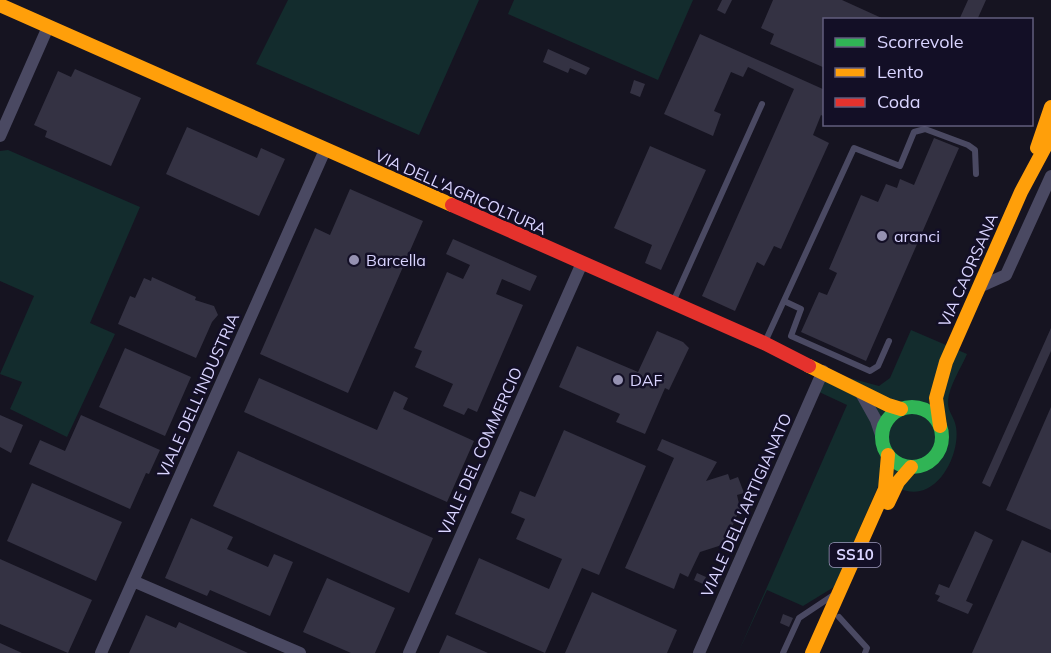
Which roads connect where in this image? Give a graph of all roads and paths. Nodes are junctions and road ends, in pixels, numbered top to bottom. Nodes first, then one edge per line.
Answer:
1 (0, 5) edge
2 (48, 27) junction
3 (762, 104) dead end
4 (1051, 107) edge
5 (0, 136) edge
6 (1051, 136) edge
7 (325, 150) junction
8 (976, 174) dead end
9 (1051, 176) edge
10 (1021, 192) junction
11 (582, 263) junction
12 (979, 287) junction
13 (784, 301) junction
14 (673, 303) junction
15 (889, 341) dead end
16 (764, 343) junction
17 (946, 362) junction
18 (823, 371) junction
19 (859, 389) junction
20 (904, 409) junction
21 (940, 426) junction
22 (882, 438) junction
23 (888, 455) junction
24 (911, 468) junction
25 (133, 581) junction
26 (840, 591) junction
27 (839, 616) junction
28 (101, 653) edge
29 (300, 653) edge
30 (409, 653) edge
31 (699, 653) edge
32 (783, 653) edge
33 (812, 653) edge
34 (823, 653) edge
35 (865, 653) edge

1 - 2 main road, VIA DELL'AGRICOLTURA
2 - 5 street
2 - 7 main road, VIA DELL'AGRICOLTURA
3 - 14 lane
4 - 10 main road, VIA CAORSANA
6 - 10 main road, VIA CAORSANA
7 - 11 main road, VIA DELL'AGRICOLTURA
7 - 25 street, VIALE DELL'INDUSTRIA
8 - 13 lane
9 - 12 street
10 - 12 main road, VIA CAORSANA
11 - 14 main road, VIA DELL'AGRICOLTURA
11 - 30 street, VIALE DEL COMMERCIO
12 - 17 main road, VIA CAORSANA
13 - 15 lane
13 - 16 lane
14 - 16 main road, VIA DELL'AGRICOLTURA
16 - 18 main road, VIA DELL'AGRICOLTURA
17 - 20 main road
17 - 21 main road
18 - 19 main road, VIA DELL'AGRICOLTURA
18 - 31 street, VIALE DELL'ARTIGIANATO
19 - 20 main road, VIA DELL'AGRICOLTURA
19 - 22 street
20 - 21 main road
20 - 22 main road
21 - 24 main road
22 - 23 main road
23 - 24 main road
23 - 26 main road, SS10
24 - 27 main road, SS10
25 - 28 street, VIALE DELL'INDUSTRIA
25 - 29 street
26 - 32 lane
26 - 33 main road, SS10
27 - 34 main road, SS10
27 - 35 lane

